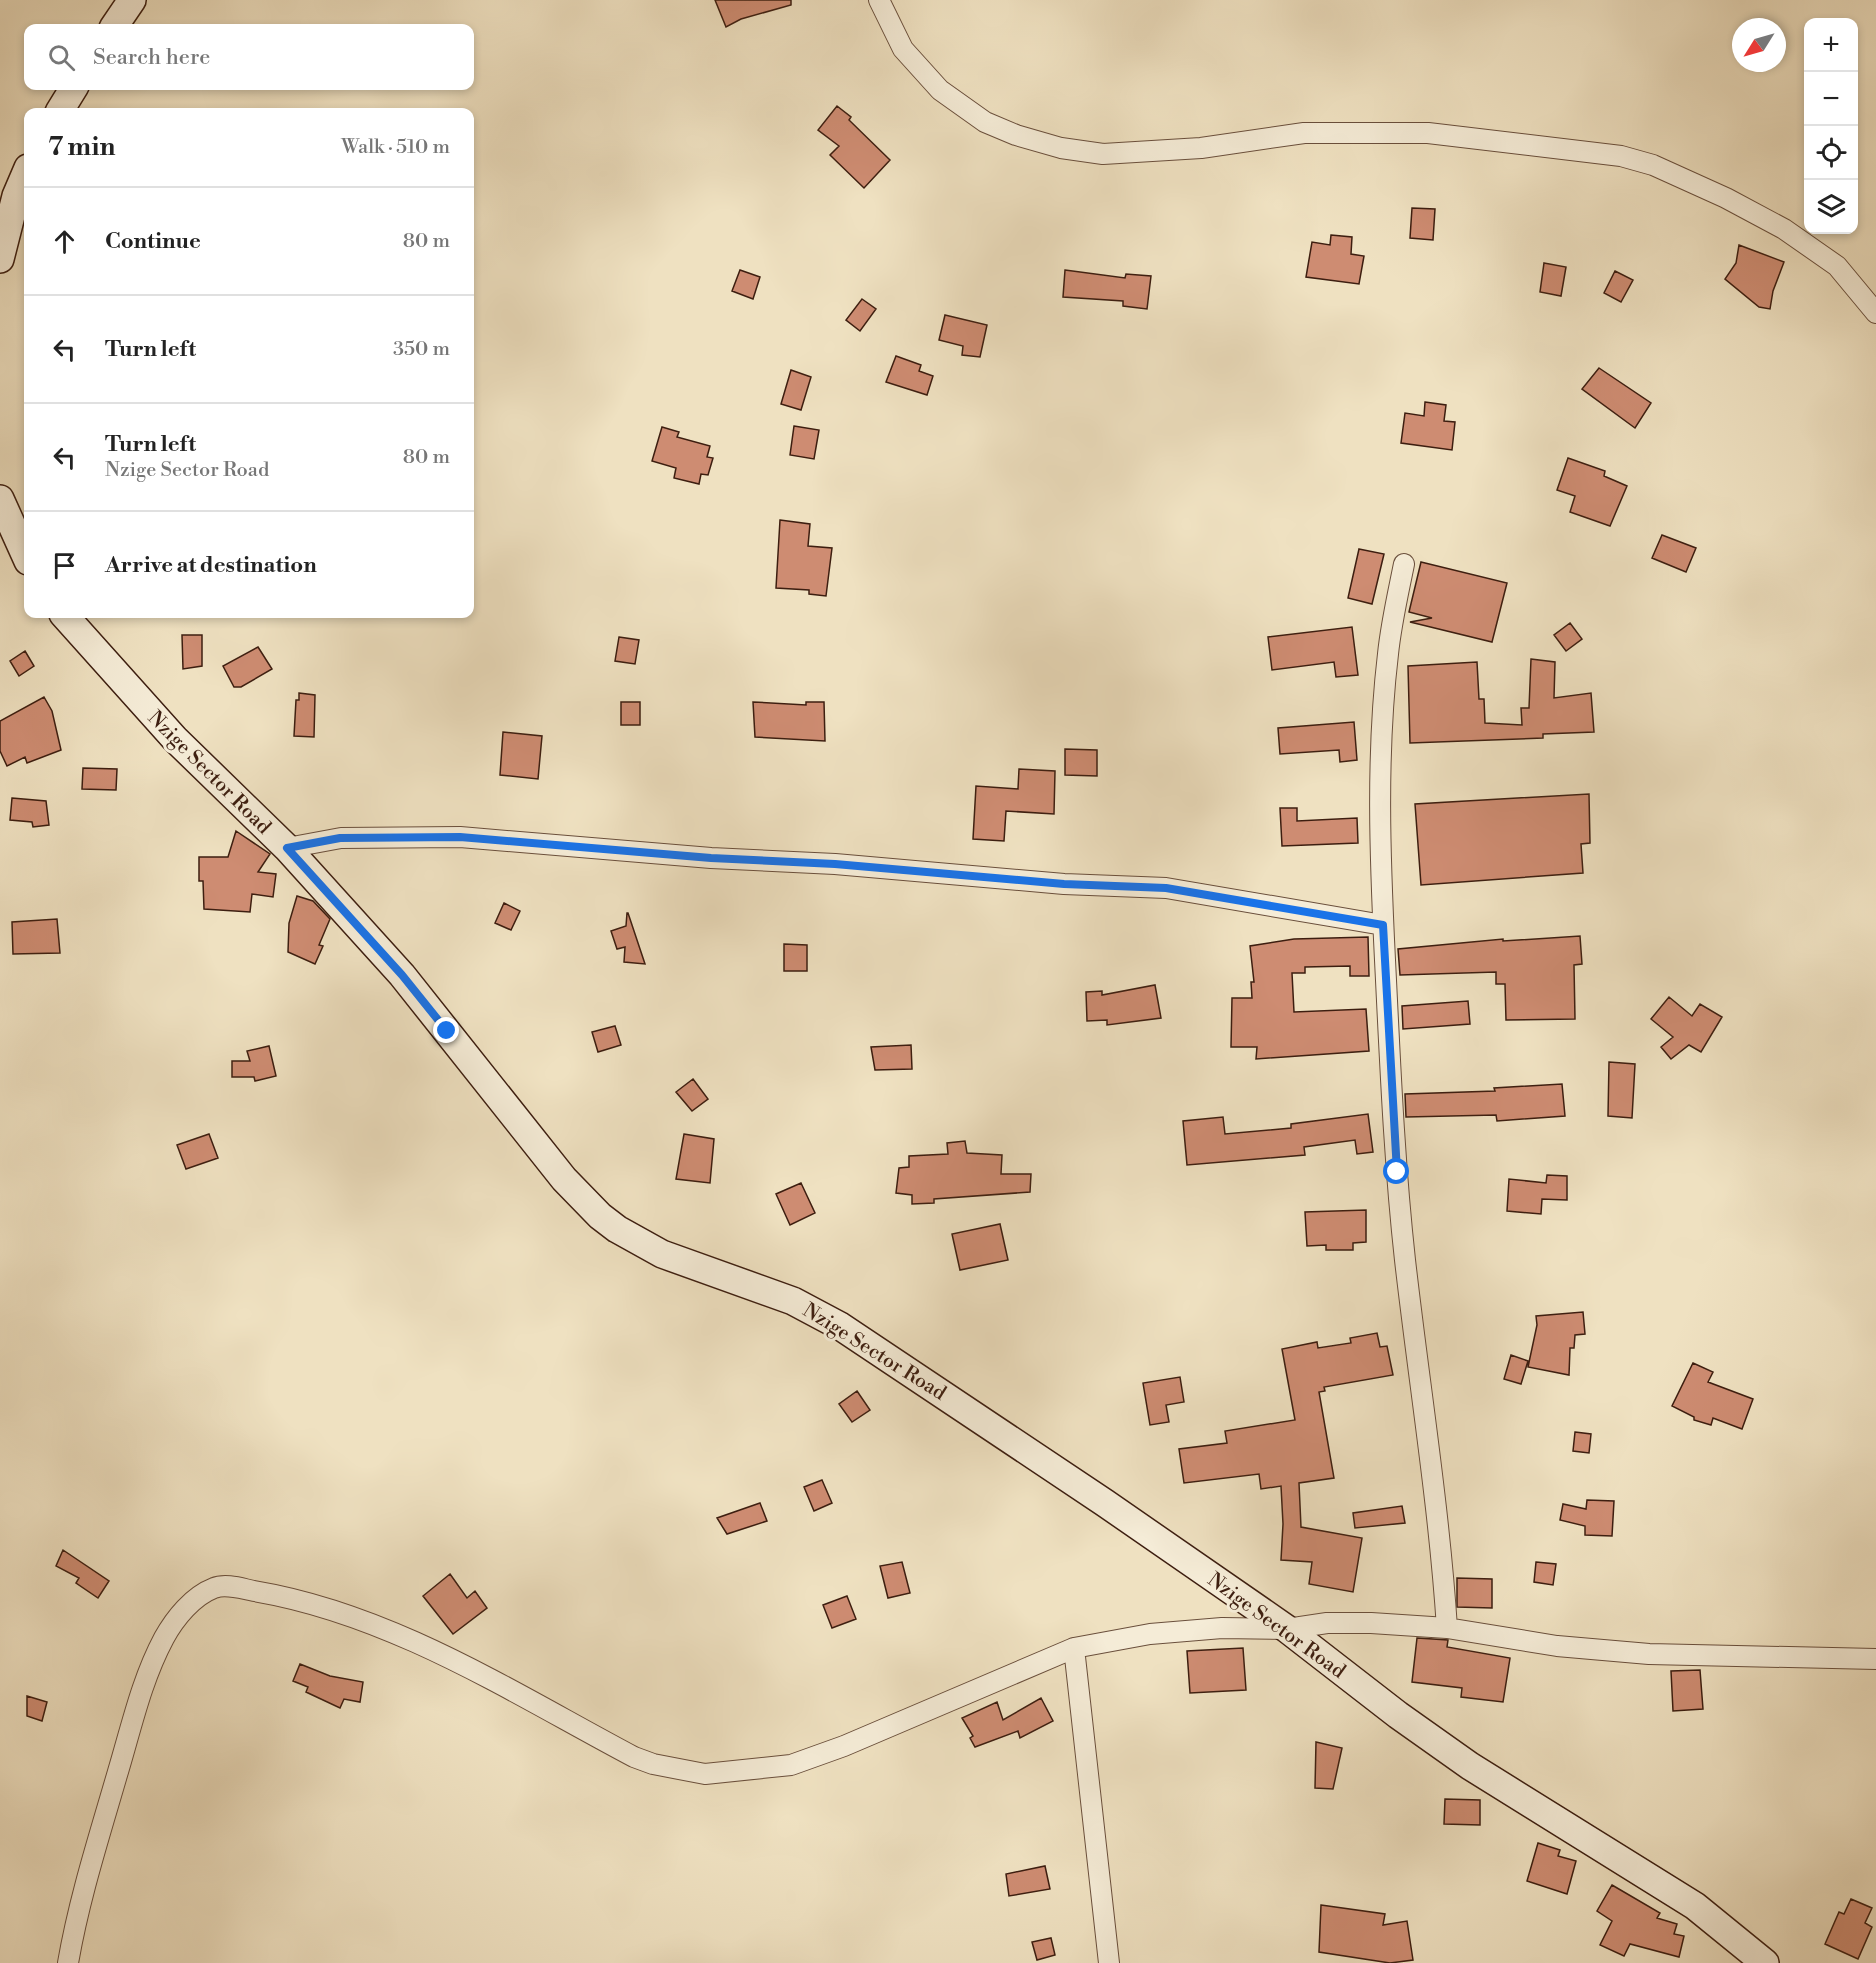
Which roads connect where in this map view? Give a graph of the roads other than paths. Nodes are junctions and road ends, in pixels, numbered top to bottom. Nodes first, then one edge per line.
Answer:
1 (132, 0) edge
2 (879, 0) edge
3 (116, 24) edge
4 (73, 90) edge
5 (61, 108) edge
6 (24, 177) edge
7 (0, 259) edge
8 (1876, 313) edge
9 (0, 500) edge
10 (8, 535) edge
11 (24, 556) edge
12 (1404, 564) dead end
13 (67, 618) edge
14 (287, 848) junction
15 (1383, 925) junction
16 (1447, 1628) junction
17 (1287, 1629) junction
18 (1074, 1648) junction
19 (1876, 1659) edge
20 (68, 1963) edge
21 (1108, 1963) edge
22 (1765, 1963) edge

1 - 3 main road
2 - 8 street
4 - 5 main road
6 - 7 main road
9 - 10 main road
10 - 11 main road
12 - 15 street
13 - 14 main road, Nzige Sector Road
14 - 15 street
14 - 17 main road, Nzige Sector Road
15 - 16 street
16 - 17 street
16 - 19 street
17 - 18 street
17 - 22 main road, Nzige Sector Road
18 - 20 street
18 - 21 street

